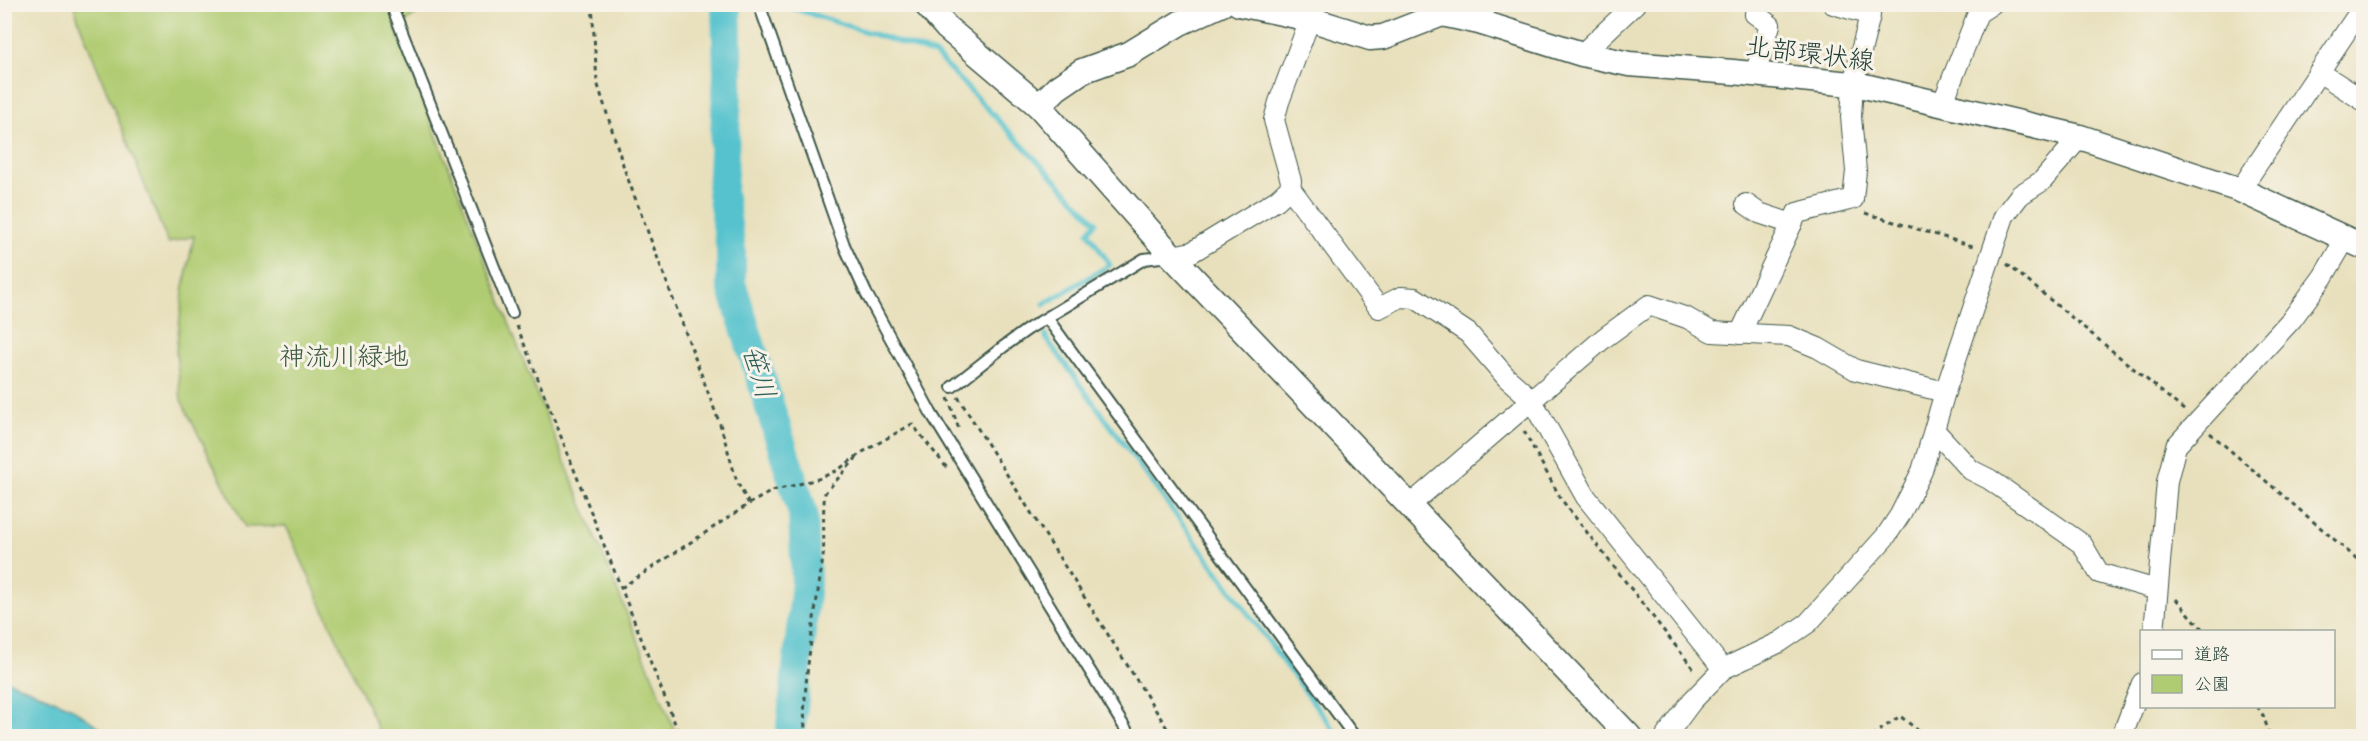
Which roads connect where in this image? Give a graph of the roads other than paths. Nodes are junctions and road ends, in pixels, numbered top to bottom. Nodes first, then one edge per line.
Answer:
1 (391, 4) edge
2 (759, 4) edge
3 (926, 4) edge
4 (1221, 4) edge
5 (1239, 4) edge
6 (1635, 4) edge
7 (1757, 4) edge
8 (1833, 4) edge
9 (1992, 4) edge
10 (2364, 5) edge
11 (1443, 9) edge
12 (1483, 13) edge
13 (1310, 19) junction
14 (1582, 54) junction
15 (2319, 72) junction
16 (1755, 74) junction
17 (1852, 84) junction
18 (2364, 102) edge
19 (1942, 105) junction
20 (1039, 106) junction
21 (2080, 137) junction
22 (1290, 188) junction
23 (2240, 190) junction
24 (1746, 204) dead end
25 (1792, 224) junction
26 (2355, 242) edge
27 (1172, 256) junction
28 (512, 313) road end
29 (1047, 318) junction
30 (1740, 334) junction
31 (952, 387) road end
32 (1945, 392) junction
33 (1531, 399) junction
34 (1935, 431) junction
35 (1410, 505) junction
36 (2157, 590) junction
37 (2154, 630) edge
38 (1723, 669) junction
39 (2140, 688) edge
40 (1130, 736) edge
41 (1354, 736) edge
42 (1629, 736) edge
43 (1666, 736) edge
44 (2121, 736) edge

1 - 28 lane
2 - 40 lane
3 - 20 street
4 - 20 street
5 - 13 street, 北部環状線
6 - 14 street
7 - 16 street
8 - 17 street
9 - 19 street
10 - 15 street
11 - 12 street, 北部環状線
11 - 13 street, 北部環状線
12 - 14 street, 北部環状線
13 - 22 street
14 - 16 street, 北部環状線
15 - 18 street
15 - 23 street
16 - 17 street, 北部環状線
17 - 19 street, 北部環状線
17 - 25 street
19 - 21 street, 北部環状線
20 - 27 street
21 - 23 street, 北部環状線
21 - 32 street
22 - 27 street
22 - 33 street
23 - 26 street, 北部環状線
24 - 25 street
25 - 30 street
26 - 36 street
27 - 29 lane
27 - 35 street
29 - 31 lane
29 - 41 lane
30 - 32 street
30 - 33 street
32 - 34 street
33 - 35 street
33 - 38 street
34 - 36 street
34 - 38 street
35 - 42 street
36 - 37 street
38 - 43 street
39 - 44 street

